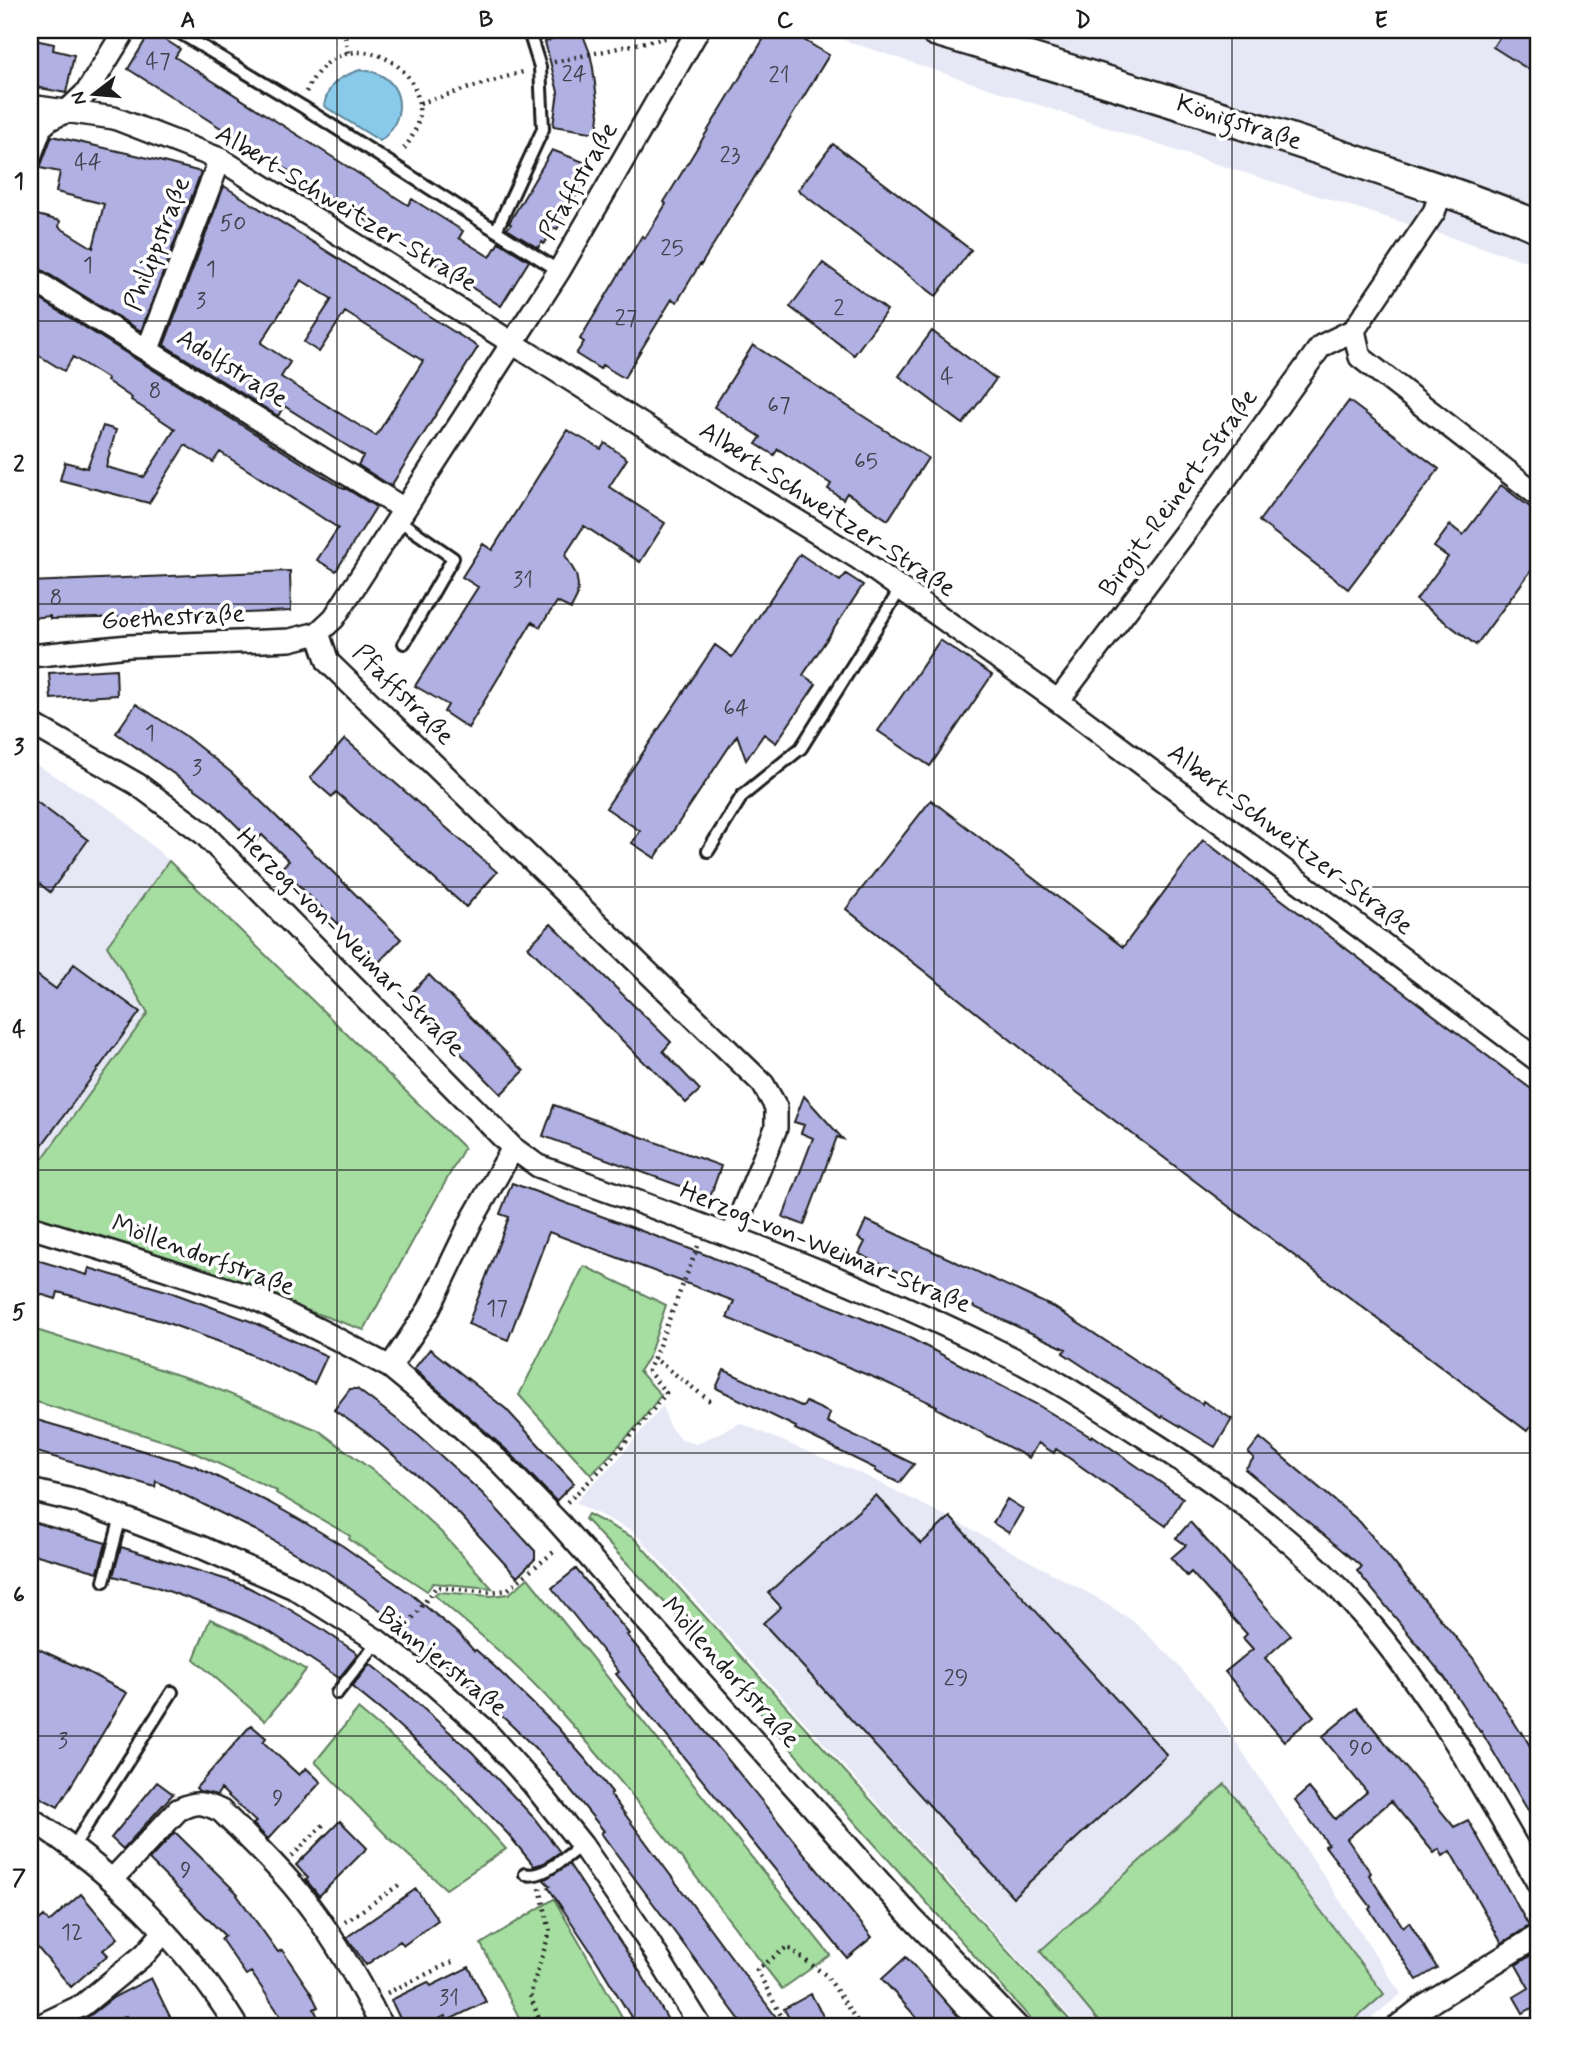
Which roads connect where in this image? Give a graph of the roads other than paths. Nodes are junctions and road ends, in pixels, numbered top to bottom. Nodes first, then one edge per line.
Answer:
1 (125, 30) edge
2 (175, 30) edge
3 (201, 30) edge
4 (526, 30) edge
5 (935, 30) edge
6 (690, 32) edge
7 (193, 41) junction
8 (30, 106) edge
9 (68, 111) junction
10 (31, 153) edge
11 (220, 159) junction
12 (1442, 190) junction
13 (1539, 227) edge
14 (496, 231) junction
15 (559, 271) junction
16 (30, 278) edge
17 (1354, 330) junction
18 (512, 344) junction
19 (148, 349) junction
20 (1539, 496) edge
21 (401, 514) junction
22 (901, 588) junction
23 (318, 633) junction
24 (404, 643) dead end
25 (30, 656) edge
26 (1058, 701) junction
27 (30, 723) edge
28 (708, 851) dead end
29 (1539, 1061) edge
30 (513, 1148) junction
31 (30, 1227) edge
32 (732, 1236) junction
33 (390, 1367) junction
34 (30, 1490) edge
35 (121, 1517) junction
36 (104, 1581) dead end
37 (383, 1645) junction
38 (172, 1692) dead end
39 (337, 1693) dead end
40 (30, 1818) edge
41 (582, 1845) junction
42 (73, 1847) junction
43 (529, 1875) road end
44 (113, 1880) junction
45 (1539, 1885) edge
46 (164, 1932) junction
47 (1539, 1935) edge
48 (37, 2027) edge
49 (237, 2027) edge
50 (382, 2027) edge
51 (701, 2027) edge
52 (1018, 2027) edge
53 (1397, 2027) edge

1 - 9 street
2 - 7 lane
3 - 7 lane
4 - 14 lane
5 - 12 main road, Königstraße
6 - 15 street, Pfaffstraße
7 - 14 lane
8 - 9 street, Albert-Schweitzer-Straße
9 - 10 street
9 - 11 street, Albert-Schweitzer-Straße
11 - 18 street, Albert-Schweitzer-Straße
11 - 19 street, Philippstraße
12 - 13 main road, Königstraße
12 - 17 street, Birgit-Reinert-Straße
14 - 15 lane
15 - 18 street, Pfaffstraße
16 - 19 street, Adolfstraße
17 - 20 street
17 - 26 street, Birgit-Reinert-Straße
18 - 21 street, Pfaffstraße
18 - 22 street, Albert-Schweitzer-Straße
19 - 21 street, Adolfstraße
21 - 23 street, Pfaffstraße
21 - 24 lane
22 - 26 street, Albert-Schweitzer-Straße
22 - 28 lane
23 - 25 street, Goethestraße
23 - 32 street, Pfaffstraße
26 - 29 street, Albert-Schweitzer-Straße
27 - 30 street, Herzog-von-Weimar-Straße
30 - 32 street, Herzog-von-Weimar-Straße
30 - 33 street
31 - 33 street, Möllendorfstraße
32 - 45 street, Herzog-von-Weimar-Straße
33 - 52 street, Möllendorfstraße
34 - 35 street, Bännjerstraße
35 - 36 lane
35 - 37 street, Bännjerstraße
37 - 39 lane
37 - 41 street, Bännjerstraße
38 - 42 lane
40 - 42 street
41 - 43 lane
41 - 51 street, Bännjerstraße
42 - 44 street
44 - 46 street
44 - 50 street
46 - 48 street
46 - 49 street
47 - 53 street

